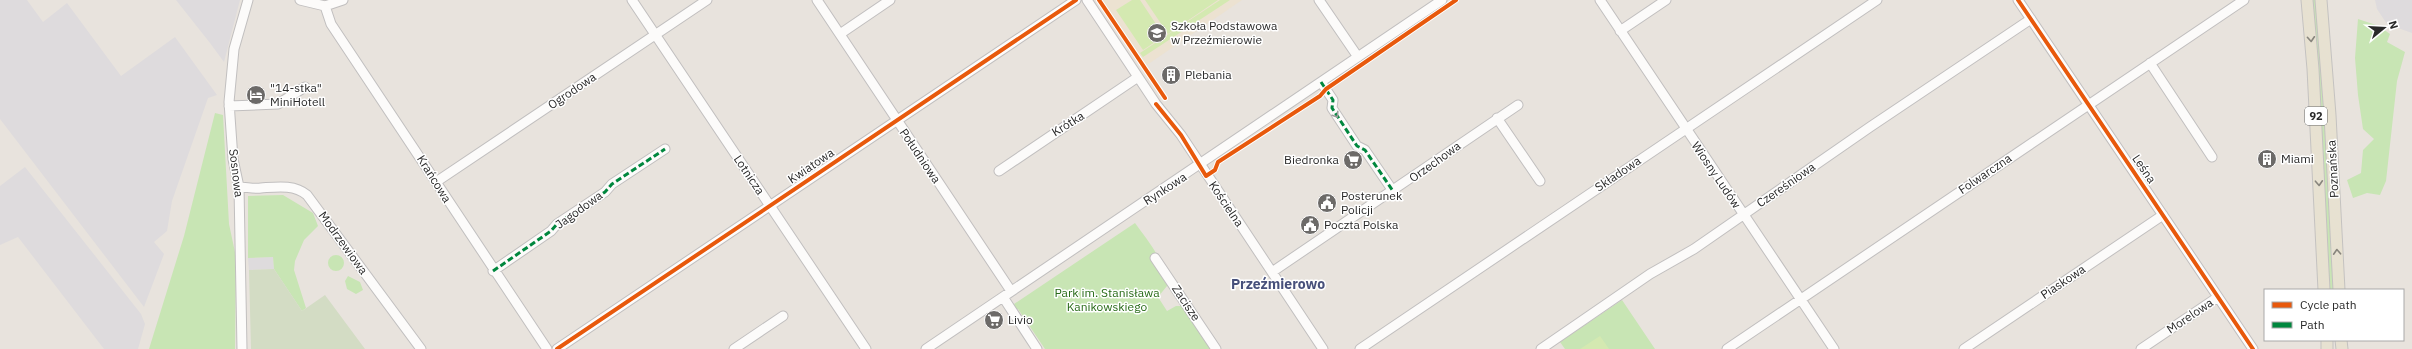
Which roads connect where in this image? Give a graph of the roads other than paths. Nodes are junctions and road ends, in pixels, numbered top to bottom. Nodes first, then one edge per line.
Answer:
1 (248, 0) edge
2 (300, 0) edge
3 (343, 0) edge
4 (632, 0) edge
5 (707, 0) edge
6 (817, 0) edge
7 (890, 0) edge
8 (1076, 0) edge
9 (1087, 0) edge
10 (1319, 0) edge
11 (1442, 0) edge
12 (1600, 0) edge
13 (1666, 0) edge
14 (1877, 0) edge
15 (2018, 0) edge
16 (2244, 0) edge
17 (2307, 0) edge
18 (2321, 0) edge
19 (2326, 0) edge
20 (324, 6) junction
21 (2031, 20) junction
22 (2324, 25) junction
23 (1620, 31) junction
24 (840, 34) junction
25 (655, 35) junction
26 (1358, 57) junction
27 (2150, 63) junction
28 (1138, 77) junction
29 (1321, 82) junction
30 (305, 87) dead end
31 (2088, 104) junction
32 (1518, 105) dead end
33 (229, 106) junction
34 (1498, 118) junction
35 (896, 121) junction
36 (1686, 129) junction
37 (665, 149) dead end
38 (2212, 157) dead end
39 (1200, 166) junction
40 (999, 171) dead end
41 (1540, 181) dead end
42 (436, 182) junction
43 (239, 187) junction
44 (1393, 191) junction
45 (770, 206) junction
46 (1744, 215) junction
47 (2163, 215) junction
48 (1155, 258) dead end
49 (493, 271) junction
50 (1272, 272) junction
51 (2324, 289) edge
52 (2339, 289) edge
53 (1012, 291) junction
54 (1003, 297) junction
55 (2218, 297) junction
56 (1800, 300) junction
57 (783, 316) dead end
58 (242, 349) edge
59 (421, 349) edge
60 (547, 349) edge
61 (557, 349) edge
62 (734, 349) edge
63 (866, 349) edge
64 (926, 349) edge
65 (1037, 349) edge
66 (1216, 349) edge
67 (1323, 349) edge
68 (1360, 349) edge
69 (1541, 349) edge
70 (1727, 349) edge
71 (1834, 349) edge
72 (1964, 349) edge
73 (2141, 349) edge
74 (2253, 349) edge

1 - 33 street, Sosnowa
2 - 20 street
3 - 20 street
4 - 25 street, Lotnicza
5 - 25 street, Ogrodowa
6 - 24 street, Południowa
7 - 24 street
8 - 35 street, Kwiatowa
9 - 28 street, Kościelna
10 - 26 street
11 - 26 street, Rynkowa
12 - 23 street, Wiosny Ludów
13 - 23 street
14 - 36 street, Składowa
15 - 21 street, Leśna
16 - 27 street, Folwarczna
17 -> 51 main road, Poznańska / 92
18 - 22 main road, Poznańska / 92
19 - 22 main road
20 - 42 street, Krańcowa
21 - 31 street, Leśna
21 - 46 street, Czereśniowa
52 -> 22 main road, Poznańska / 92
23 - 36 street, Wiosny Ludów
24 - 35 street, Południowa
25 - 42 street, Ogrodowa
25 - 45 street, Lotnicza
26 - 29 street, Rynkowa
27 - 31 street, Folwarczna
27 - 38 street
28 - 39 street, Kościelna
28 - 40 street, Krótka
29 - 39 street, Rynkowa
29 -> 44 street
30 - 33 street
31 - 47 street, Leśna
31 - 56 street, Folwarczna
32 - 34 street, Orzechowa
33 - 43 street, Sosnowa
34 - 41 street
34 - 44 street, Orzechowa
35 - 45 street, Kwiatowa
35 - 53 street, Południowa
36 - 46 street, Wiosny Ludów
36 - 68 street, Składowa
37 - 49 street, Jagodowa
39 - 50 street, Kościelna
39 - 53 street, Rynkowa
42 - 49 street, Krańcowa
43 - 58 street, Sosnowa
43 - 59 street, Modrzewiowa
44 - 50 street, Orzechowa
45 - 61 street, Kwiatowa
45 - 63 street, Lotnicza
46 - 56 street, Wiosny Ludów
46 - 69 street, Czereśniowa
47 - 55 street, Leśna
47 - 72 street, Piaskowa
48 - 66 street, Zacisze
49 - 60 street, Krańcowa
50 - 67 street, Kościelna
53 - 54 street, Rynkowa
54 - 64 street, Rynkowa
54 - 65 street
55 - 73 street, Morelowa
55 - 74 street, Leśna
56 - 70 street, Folwarczna
56 - 71 street, Wiosny Ludów
57 - 62 street

